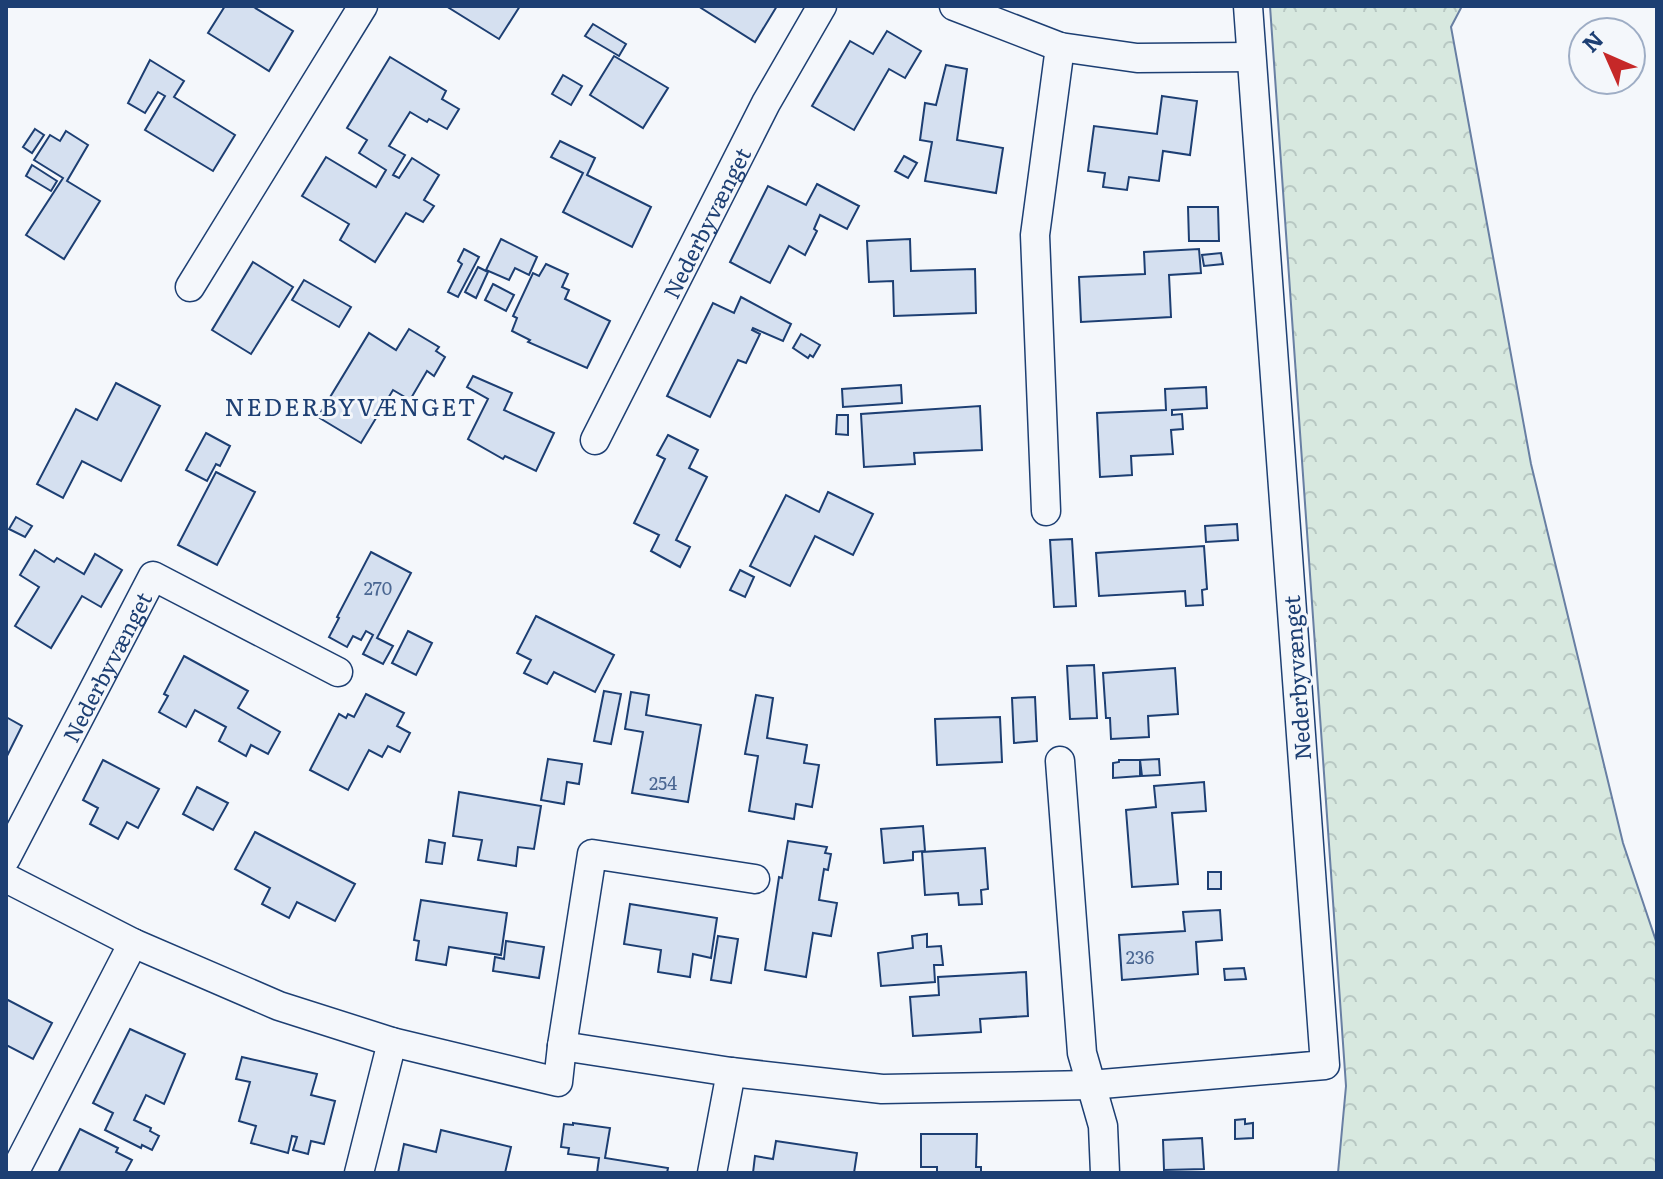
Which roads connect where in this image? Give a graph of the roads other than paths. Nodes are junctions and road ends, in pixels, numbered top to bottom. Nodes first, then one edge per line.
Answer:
1 (363, 6) edge
2 (822, 6) edge
3 (954, 6) edge
4 (1248, 6) edge
5 (1060, 47) junction
6 (1251, 57) junction
7 (190, 287) dead end
8 (595, 440) dead end
9 (1046, 511) dead end
10 (338, 672) dead end
11 (1060, 761) dead end
12 (6, 858) edge
13 (6, 878) edge
14 (755, 879) dead end
15 (133, 943) junction
16 (392, 1042) junction
17 (562, 1046) junction
18 (731, 1072) junction
19 (1090, 1085) junction
20 (14, 1173) edge
21 (359, 1173) edge
22 (712, 1173) edge
23 (1105, 1173) edge

1 - 7 street
2 - 8 street, Nederbyvænget
3 - 5 street
4 - 6 street, Nederbyvænget
5 - 6 street
5 - 9 street
6 - 19 street, Nederbyvænget
10 - 12 street, Nederbyvænget
11 - 19 street
13 - 15 street
14 - 17 street
15 - 16 street
15 - 20 street
16 - 17 street
16 - 21 street
17 - 18 street, Nederbyvænget
18 - 19 street, Nederbyvænget
18 - 22 street
19 - 23 street

